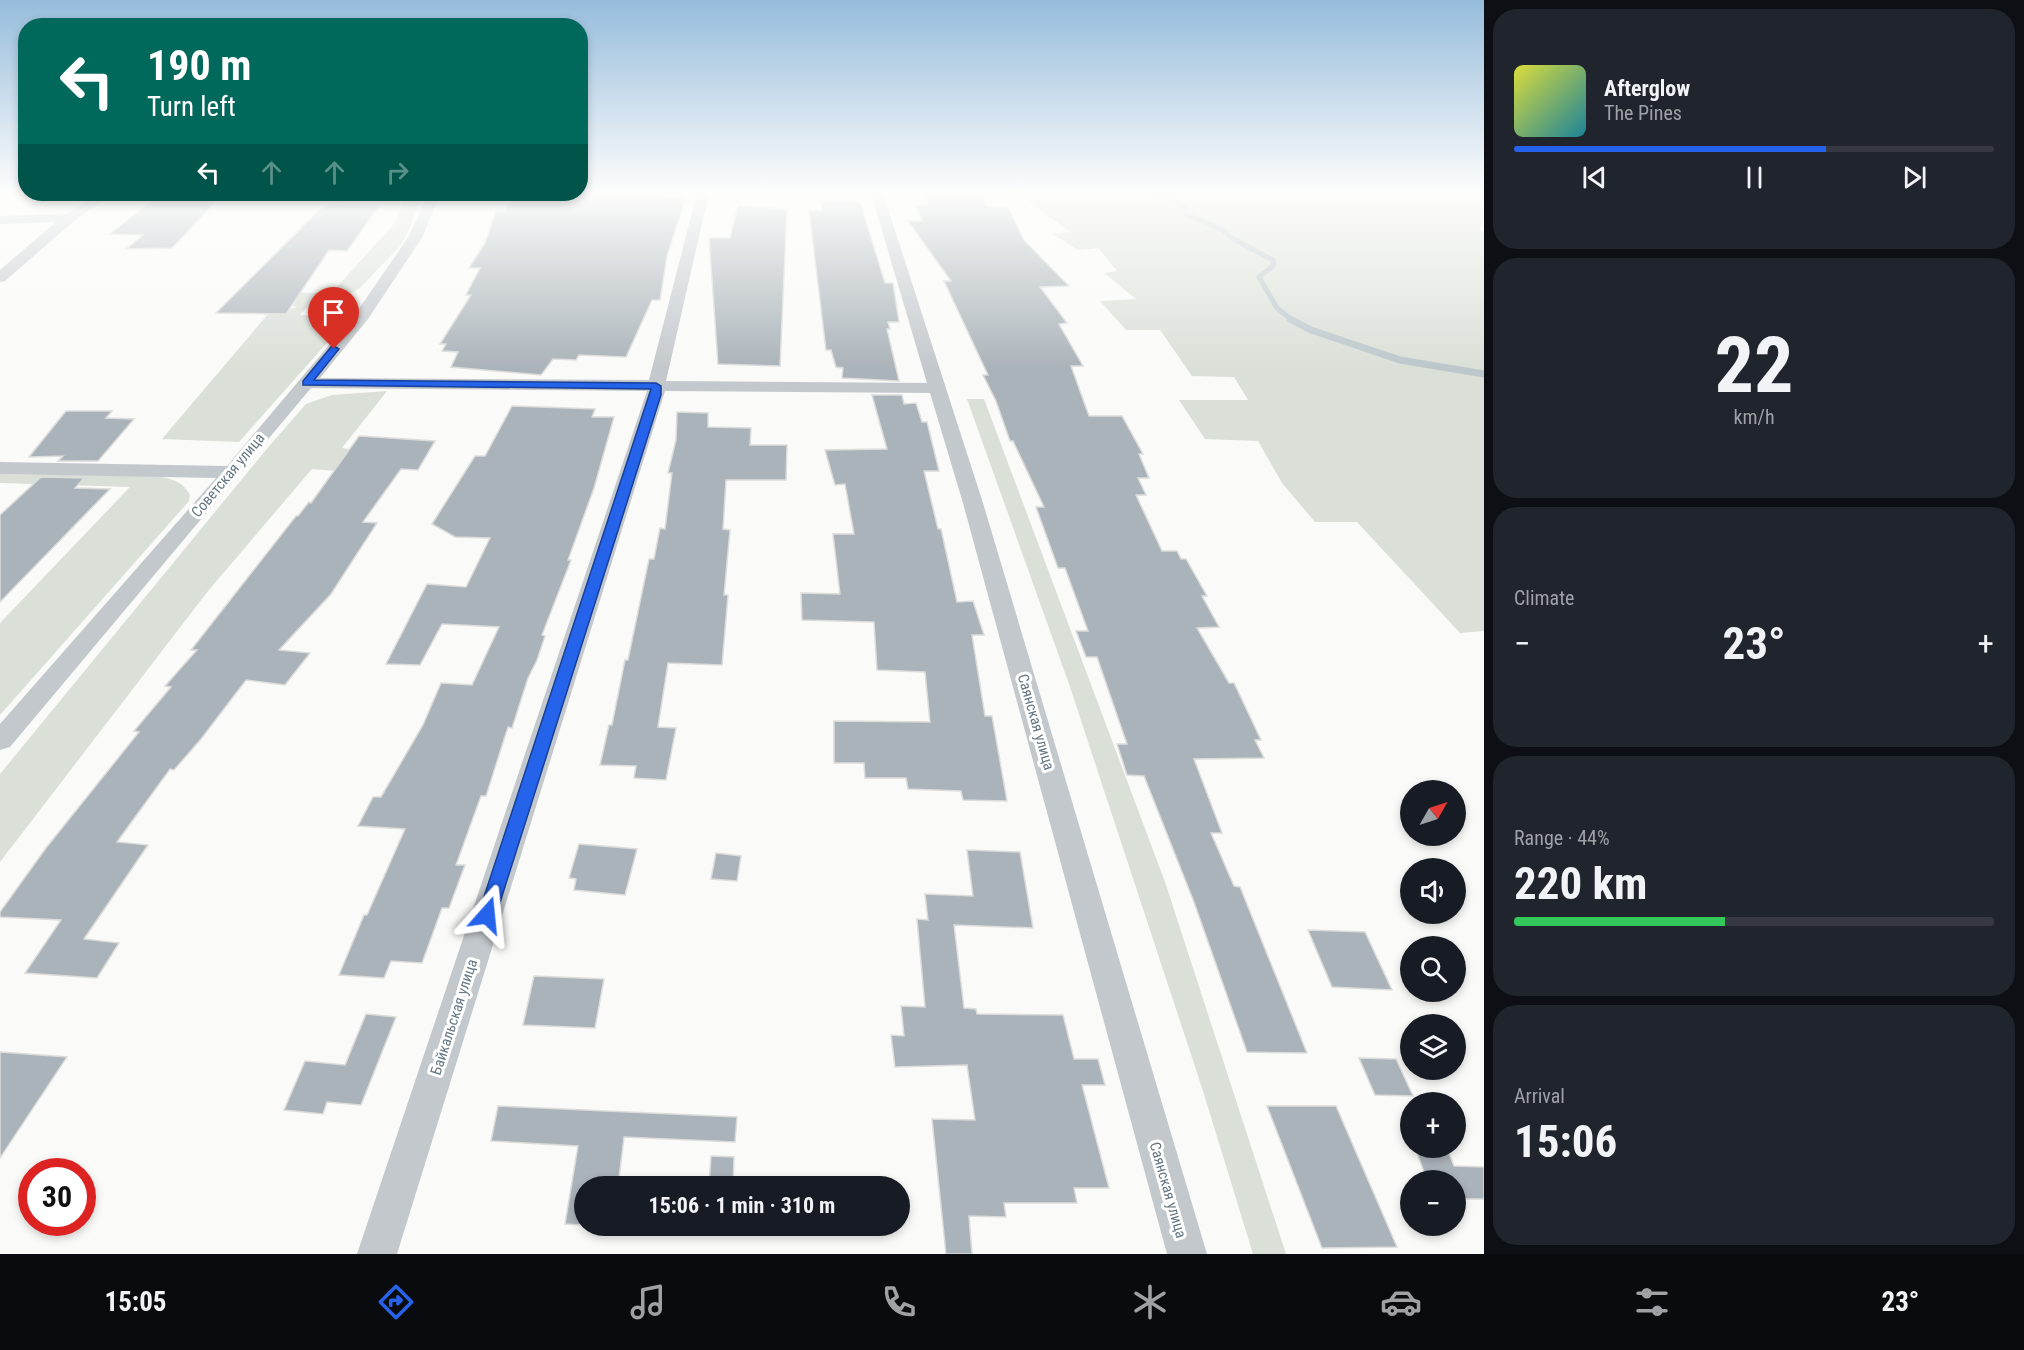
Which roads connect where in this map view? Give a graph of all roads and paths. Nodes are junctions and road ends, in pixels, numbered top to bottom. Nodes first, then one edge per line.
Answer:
1 (30, 252) edge
2 (405, 252) edge
3 (689, 252) edge
4 (895, 252) edge
5 (0, 278) edge
6 (306, 383) junction
7 (656, 386) junction
8 (937, 388) junction
9 (0, 468) edge
10 (232, 472) junction
11 (0, 741) edge
12 (377, 1254) edge
13 (1187, 1254) edge

1 - 5 street
2 - 6 street, Советская улица
3 - 7 street, Байкальская улица
4 - 8 street, Саянская улица
6 - 7 street
6 - 10 street, Советская улица
7 - 8 street
7 - 12 street, Байкальская улица
8 - 13 street, Саянская улица
9 - 10 street
10 - 11 street, Советская улица

